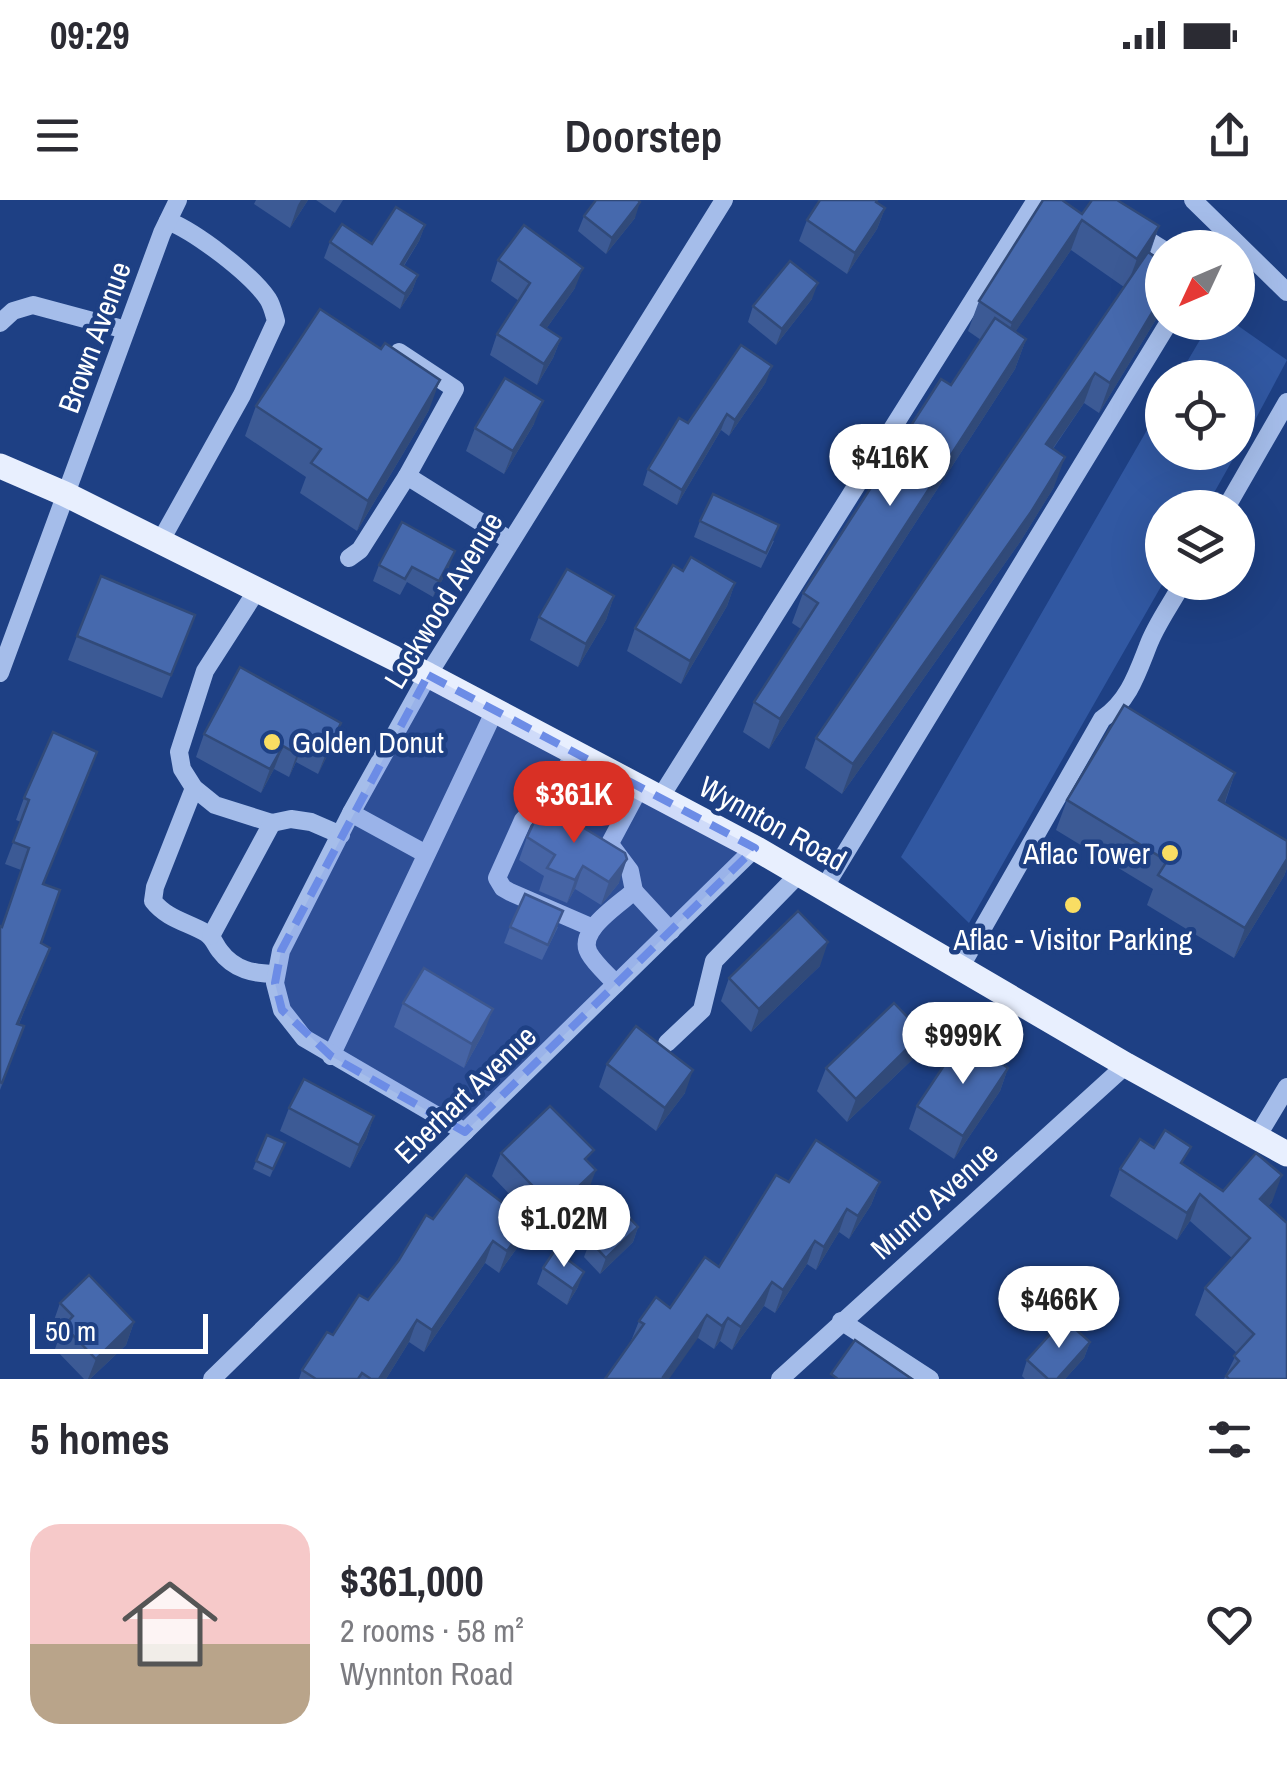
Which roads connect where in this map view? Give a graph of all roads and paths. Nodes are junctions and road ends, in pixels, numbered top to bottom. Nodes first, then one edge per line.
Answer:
1 (178, 200) edge
2 (724, 200) edge
3 (1036, 200) edge
4 (1192, 200) edge
5 (1114, 220) edge
6 (168, 221) junction
7 (1145, 239) edge
8 (1287, 292) edge
9 (0, 323) edge
10 (126, 330) junction
11 (1158, 340) edge
12 (399, 352) edge
13 (1287, 402) edge
14 (0, 466) edge
15 (407, 476) junction
16 (1236, 490) edge
17 (65, 494) junction
18 (511, 541) junction
19 (160, 542) junction
20 (349, 558) dead end
21 (257, 590) junction
22 (1174, 600) edge
23 (0, 672) edge
24 (428, 675) junction
25 (495, 710) junction
26 (574, 752) junction
27 (194, 788) junction
28 (650, 793) junction
29 (351, 813) junction
30 (272, 823) junction
31 (590, 833) edge
32 (340, 835) junction
33 (609, 845) junction
34 (755, 848) junction
35 (426, 854) junction
36 (799, 874) junction
37 (824, 888) junction
38 (634, 891) junction
39 (593, 928) junction
40 (671, 931) junction
41 (211, 936) junction
42 (960, 968) junction
43 (276, 974) junction
44 (616, 984) junction
45 (667, 1044) edge
46 (332, 1056) junction
47 (1126, 1064) junction
48 (1287, 1088) edge
49 (466, 1132) junction
50 (1257, 1138) junction
51 (1287, 1154) edge
52 (841, 1321) junction
53 (212, 1379) edge
54 (780, 1379) edge
55 (930, 1379) edge

1 - 6 street, Brown Avenue
2 - 18 street, Lockwood Avenue
3 - 28 street
4 - 8 street
5 - 7 street
6 - 10 street, Brown Avenue
6 - 19 street
9 - 10 street
10 - 17 street, Brown Avenue
11 - 37 street
12 - 15 street
13 - 16 street
14 - 17 main road, Wynnton Road
15 - 18 street
15 - 20 street
17 - 19 main road, Wynnton Road
17 - 23 street, Brown Avenue
18 - 24 street, Lockwood Avenue
19 - 21 main road, Wynnton Road
21 - 24 main road, Wynnton Road
21 - 27 street
22 - 42 street
24 - 25 main road, Wynnton Road
24 - 29 street, Lockwood Avenue
25 - 26 main road, Wynnton Road
25 - 35 street
26 - 28 main road, Wynnton Road
26 - 39 street
27 - 30 street
27 - 41 street
28 - 33 street
28 - 34 main road, Wynnton Road
29 - 32 street, Lockwood Avenue
29 - 35 street
30 - 32 street
30 - 41 street
31 - 33 street
32 - 43 street, Lockwood Avenue
33 - 38 street
34 - 36 main road, Wynnton Road
34 - 40 street, Eberhart Avenue
35 - 46 street
36 - 37 main road, Wynnton Road
36 - 45 street
37 - 42 main road, Wynnton Road
38 - 39 street
38 - 40 street
39 - 44 street
40 - 44 street, Eberhart Avenue
41 - 43 street
42 - 47 main road, Wynnton Road
43 - 46 street
44 - 49 street, Eberhart Avenue
46 - 49 street
47 - 50 main road, Wynnton Road
47 - 52 street, Munro Avenue
48 - 50 street
49 - 53 street, Eberhart Avenue
50 - 51 main road, Wynnton Road
52 - 54 street, Munro Avenue
52 - 55 street

